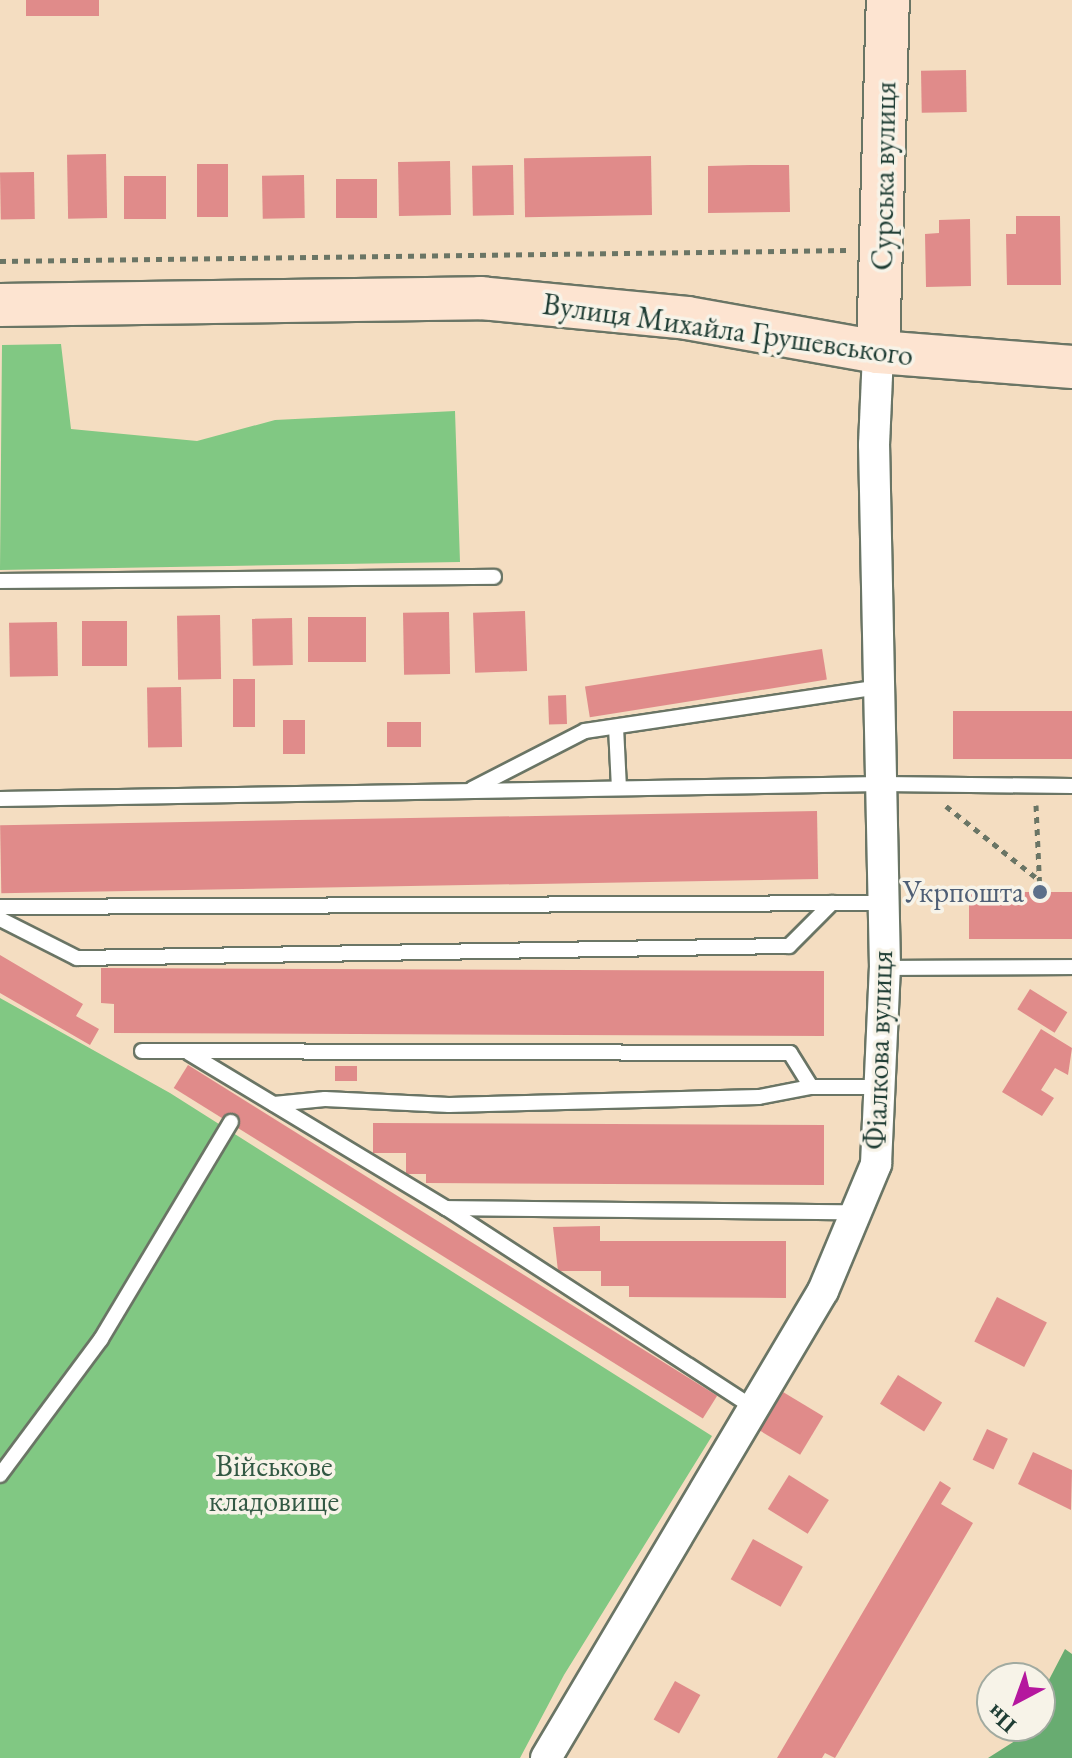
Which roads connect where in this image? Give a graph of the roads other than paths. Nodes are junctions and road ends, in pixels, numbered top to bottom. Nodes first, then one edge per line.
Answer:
1 (888, 0) edge
2 (0, 305) edge
3 (878, 352) junction
4 (1072, 367) edge
5 (494, 577) dead end
6 (0, 581) edge
7 (879, 687) junction
8 (616, 727) junction
9 (881, 784) junction
10 (1072, 786) edge
11 (619, 788) junction
12 (467, 791) junction
13 (0, 799) edge
14 (832, 903) junction
15 (880, 903) junction
16 (0, 907) edge
17 (0, 919) edge
18 (1072, 967) edge
19 (885, 968) junction
20 (142, 1051) dead end
21 (188, 1053) junction
22 (811, 1087) junction
23 (879, 1087) junction
24 (274, 1104) junction
25 (231, 1122) dead end
26 (446, 1208) junction
27 (858, 1212) junction
28 (757, 1410) junction
29 (0, 1475) edge
30 (546, 1758) edge

1 - 3 street, Сурська вулиця
2 - 3 street, Вулиця Михайла Грушевського
3 - 4 street, Вулиця Михайла Грушевського
3 - 7 street, Фіалкова вулиця
5 - 6 lane
7 - 8 lane
7 - 9 street, Фіалкова вулиця
8 - 11 lane
8 - 12 lane
9 - 10 lane
9 - 11 lane
9 - 15 street, Фіалкова вулиця
11 - 12 lane
12 - 13 lane
14 - 15 lane
14 - 16 lane
14 - 17 lane
15 - 19 street, Фіалкова вулиця
18 - 19 lane
19 - 23 street, Фіалкова вулиця
20 - 21 lane
21 - 22 lane
21 - 24 lane
22 - 23 lane
22 - 24 lane
23 - 27 street, Фіалкова вулиця
24 - 26 lane
25 - 29 lane
26 - 27 lane
26 - 28 lane
27 - 28 street, Фіалкова вулиця
28 - 30 street, Фіалкова вулиця

